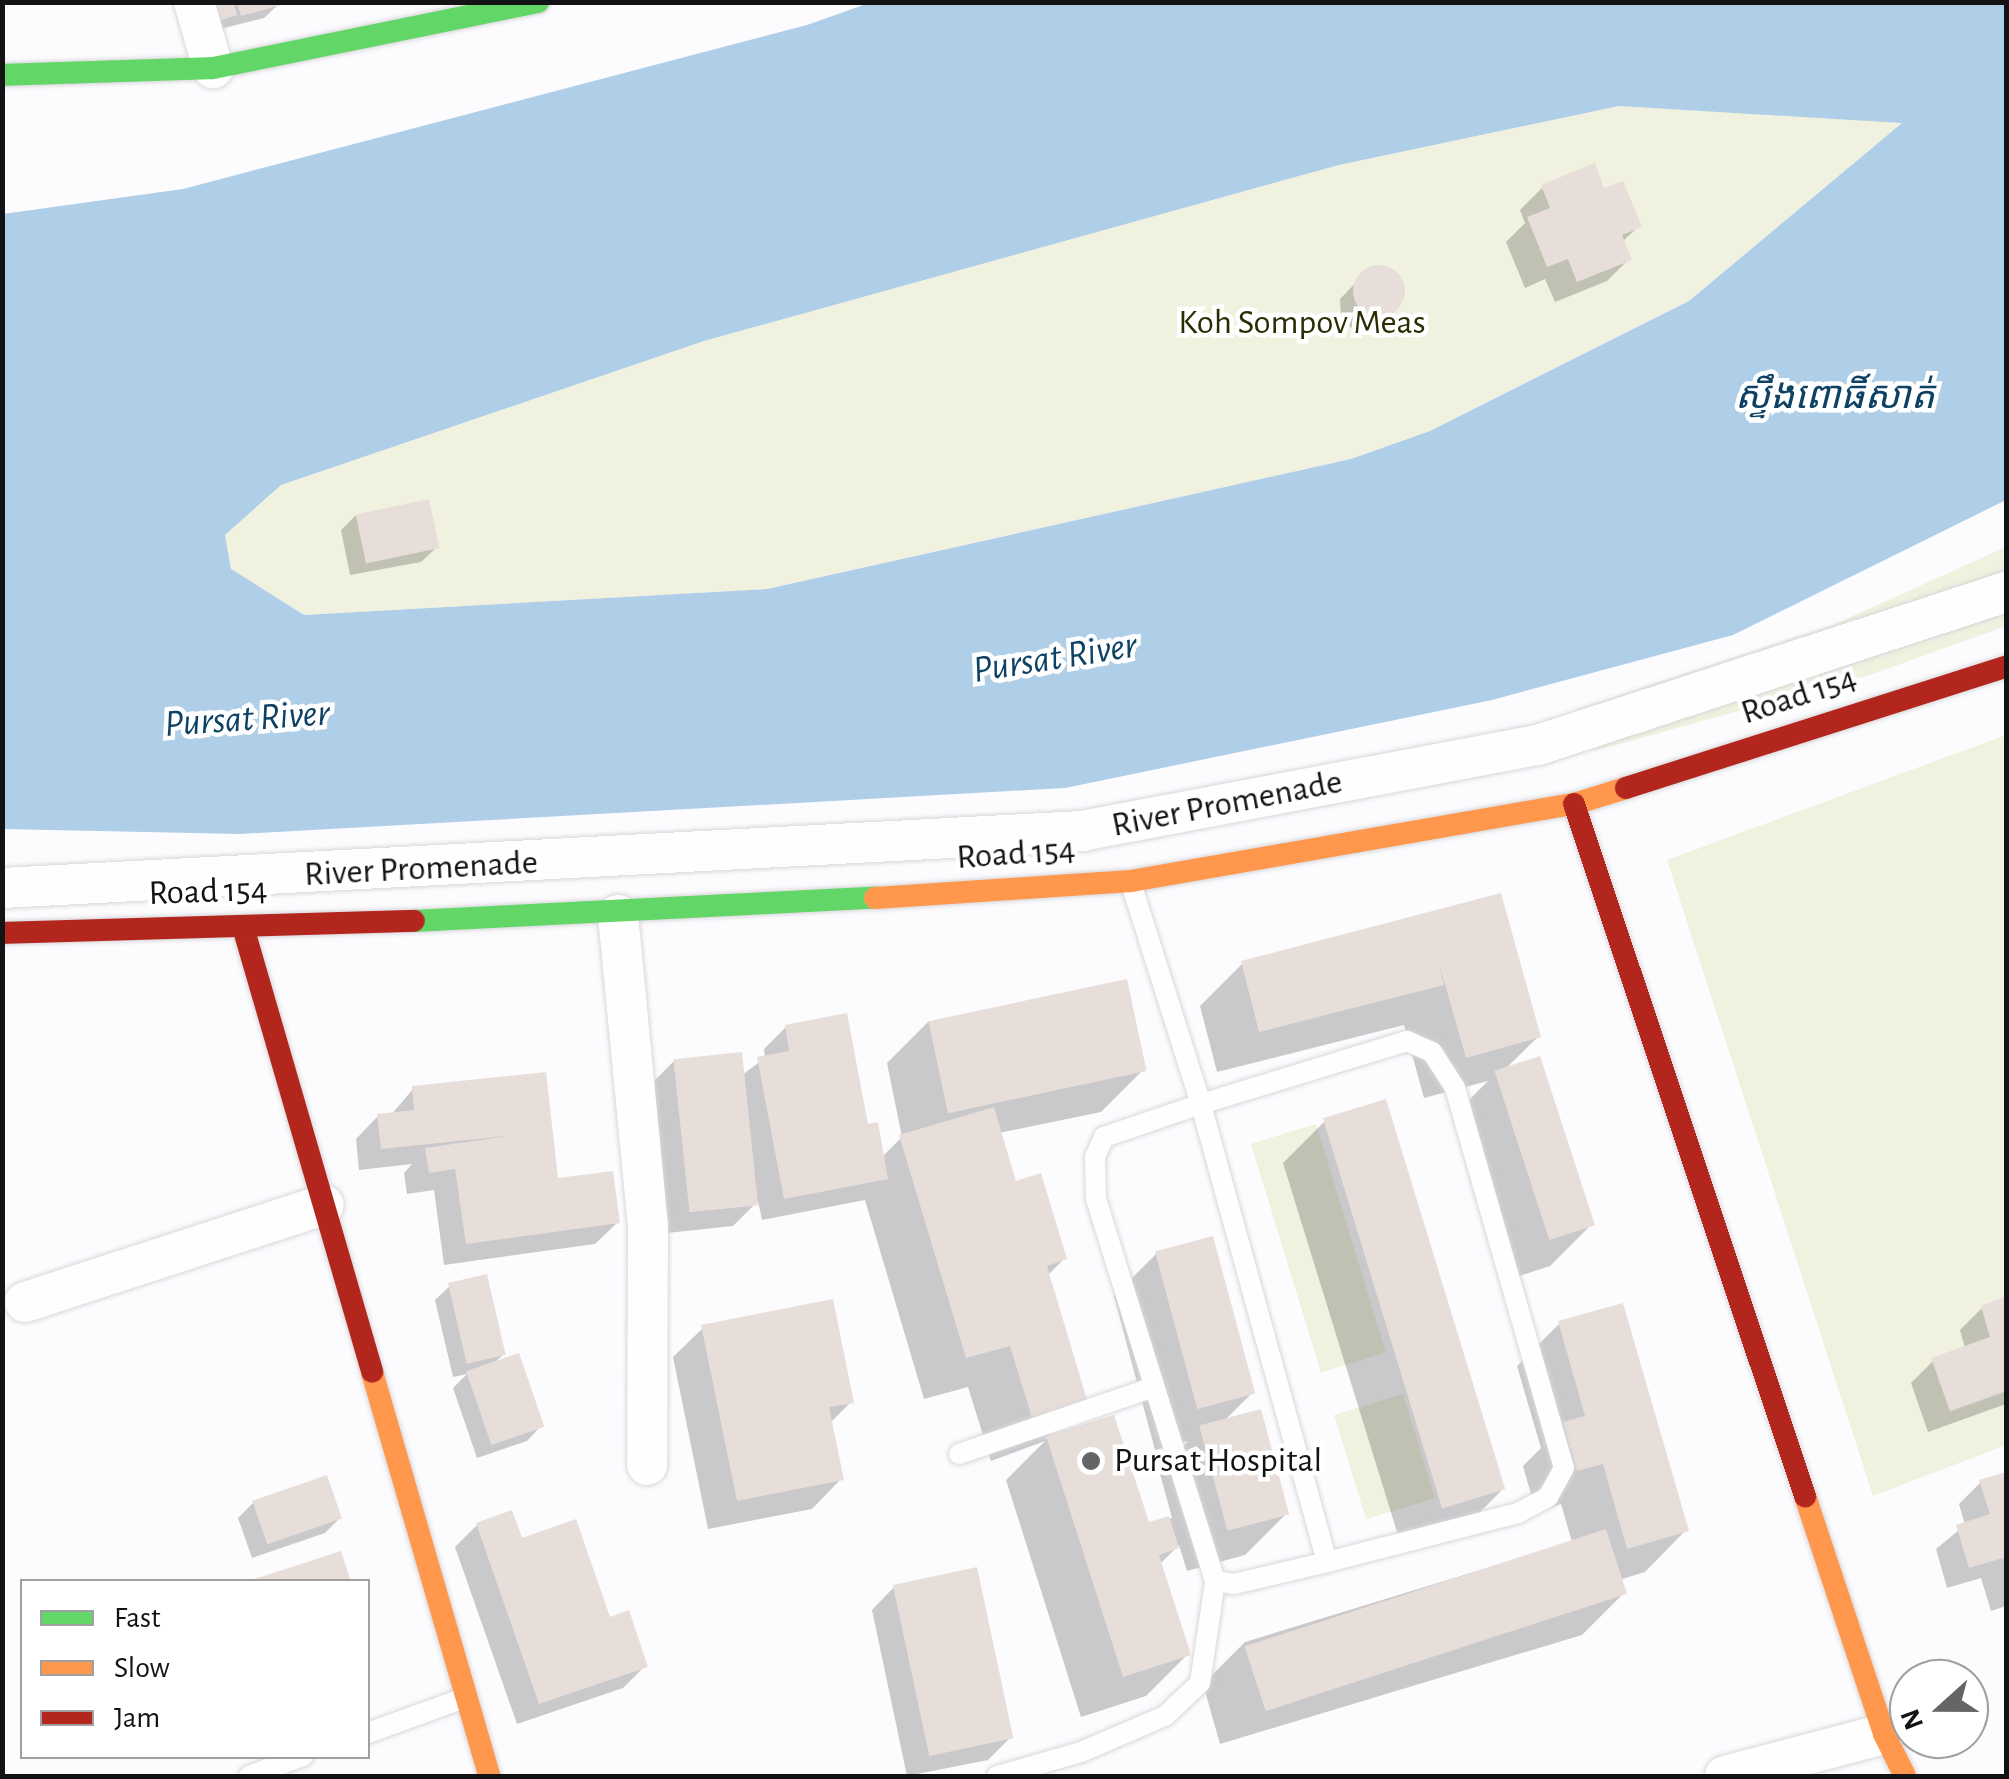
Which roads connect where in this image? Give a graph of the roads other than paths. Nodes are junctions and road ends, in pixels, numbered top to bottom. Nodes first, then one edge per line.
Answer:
1 (194, 2) edge
2 (538, 2) edge
3 (431, 14) edge
4 (213, 68) junction
5 (2, 75) edge
6 (2006, 592) edge
7 (2006, 667) edge
8 (1538, 745) junction
9 (1574, 804) junction
10 (1131, 882) junction
11 (2, 888) edge
12 (618, 915) junction
13 (243, 926) junction
14 (2, 933) edge
15 (1201, 1104) junction
16 (324, 1206) junction
17 (25, 1302) dead end
18 (1154, 1387) junction
19 (959, 1454) dead end
20 (647, 1465) dead end
21 (1326, 1562) junction
22 (1215, 1582) junction
23 (466, 1697) junction
24 (370, 1732) edge
25 (1884, 1734) junction
26 (295, 1759) edge
27 (1763, 1771) edge
28 (248, 1776) edge
29 (489, 1776) edge
30 (997, 1776) edge
31 (1725, 1776) edge
32 (1905, 1776) edge

1 - 4 street
2 - 3 street
3 - 4 street
4 - 5 street
6 - 8 street, River Promenade
7 - 9 street, Road 154
8 - 9 street
8 - 11 street, River Promenade
9 - 10 street, Road 154
9 - 25 street
10 - 12 street, Road 154
10 - 15 lane
12 - 13 street, Road 154
12 - 20 street
13 - 14 street, Road 154
13 - 16 street
15 - 18 lane
15 - 21 lane
15 - 21 lane
16 - 17 street
16 - 23 street
18 - 19 lane
18 - 22 lane
21 - 22 lane
22 - 30 lane
23 - 24 lane
23 - 29 street
25 - 27 street
25 - 32 street
26 - 28 lane
27 - 31 street

